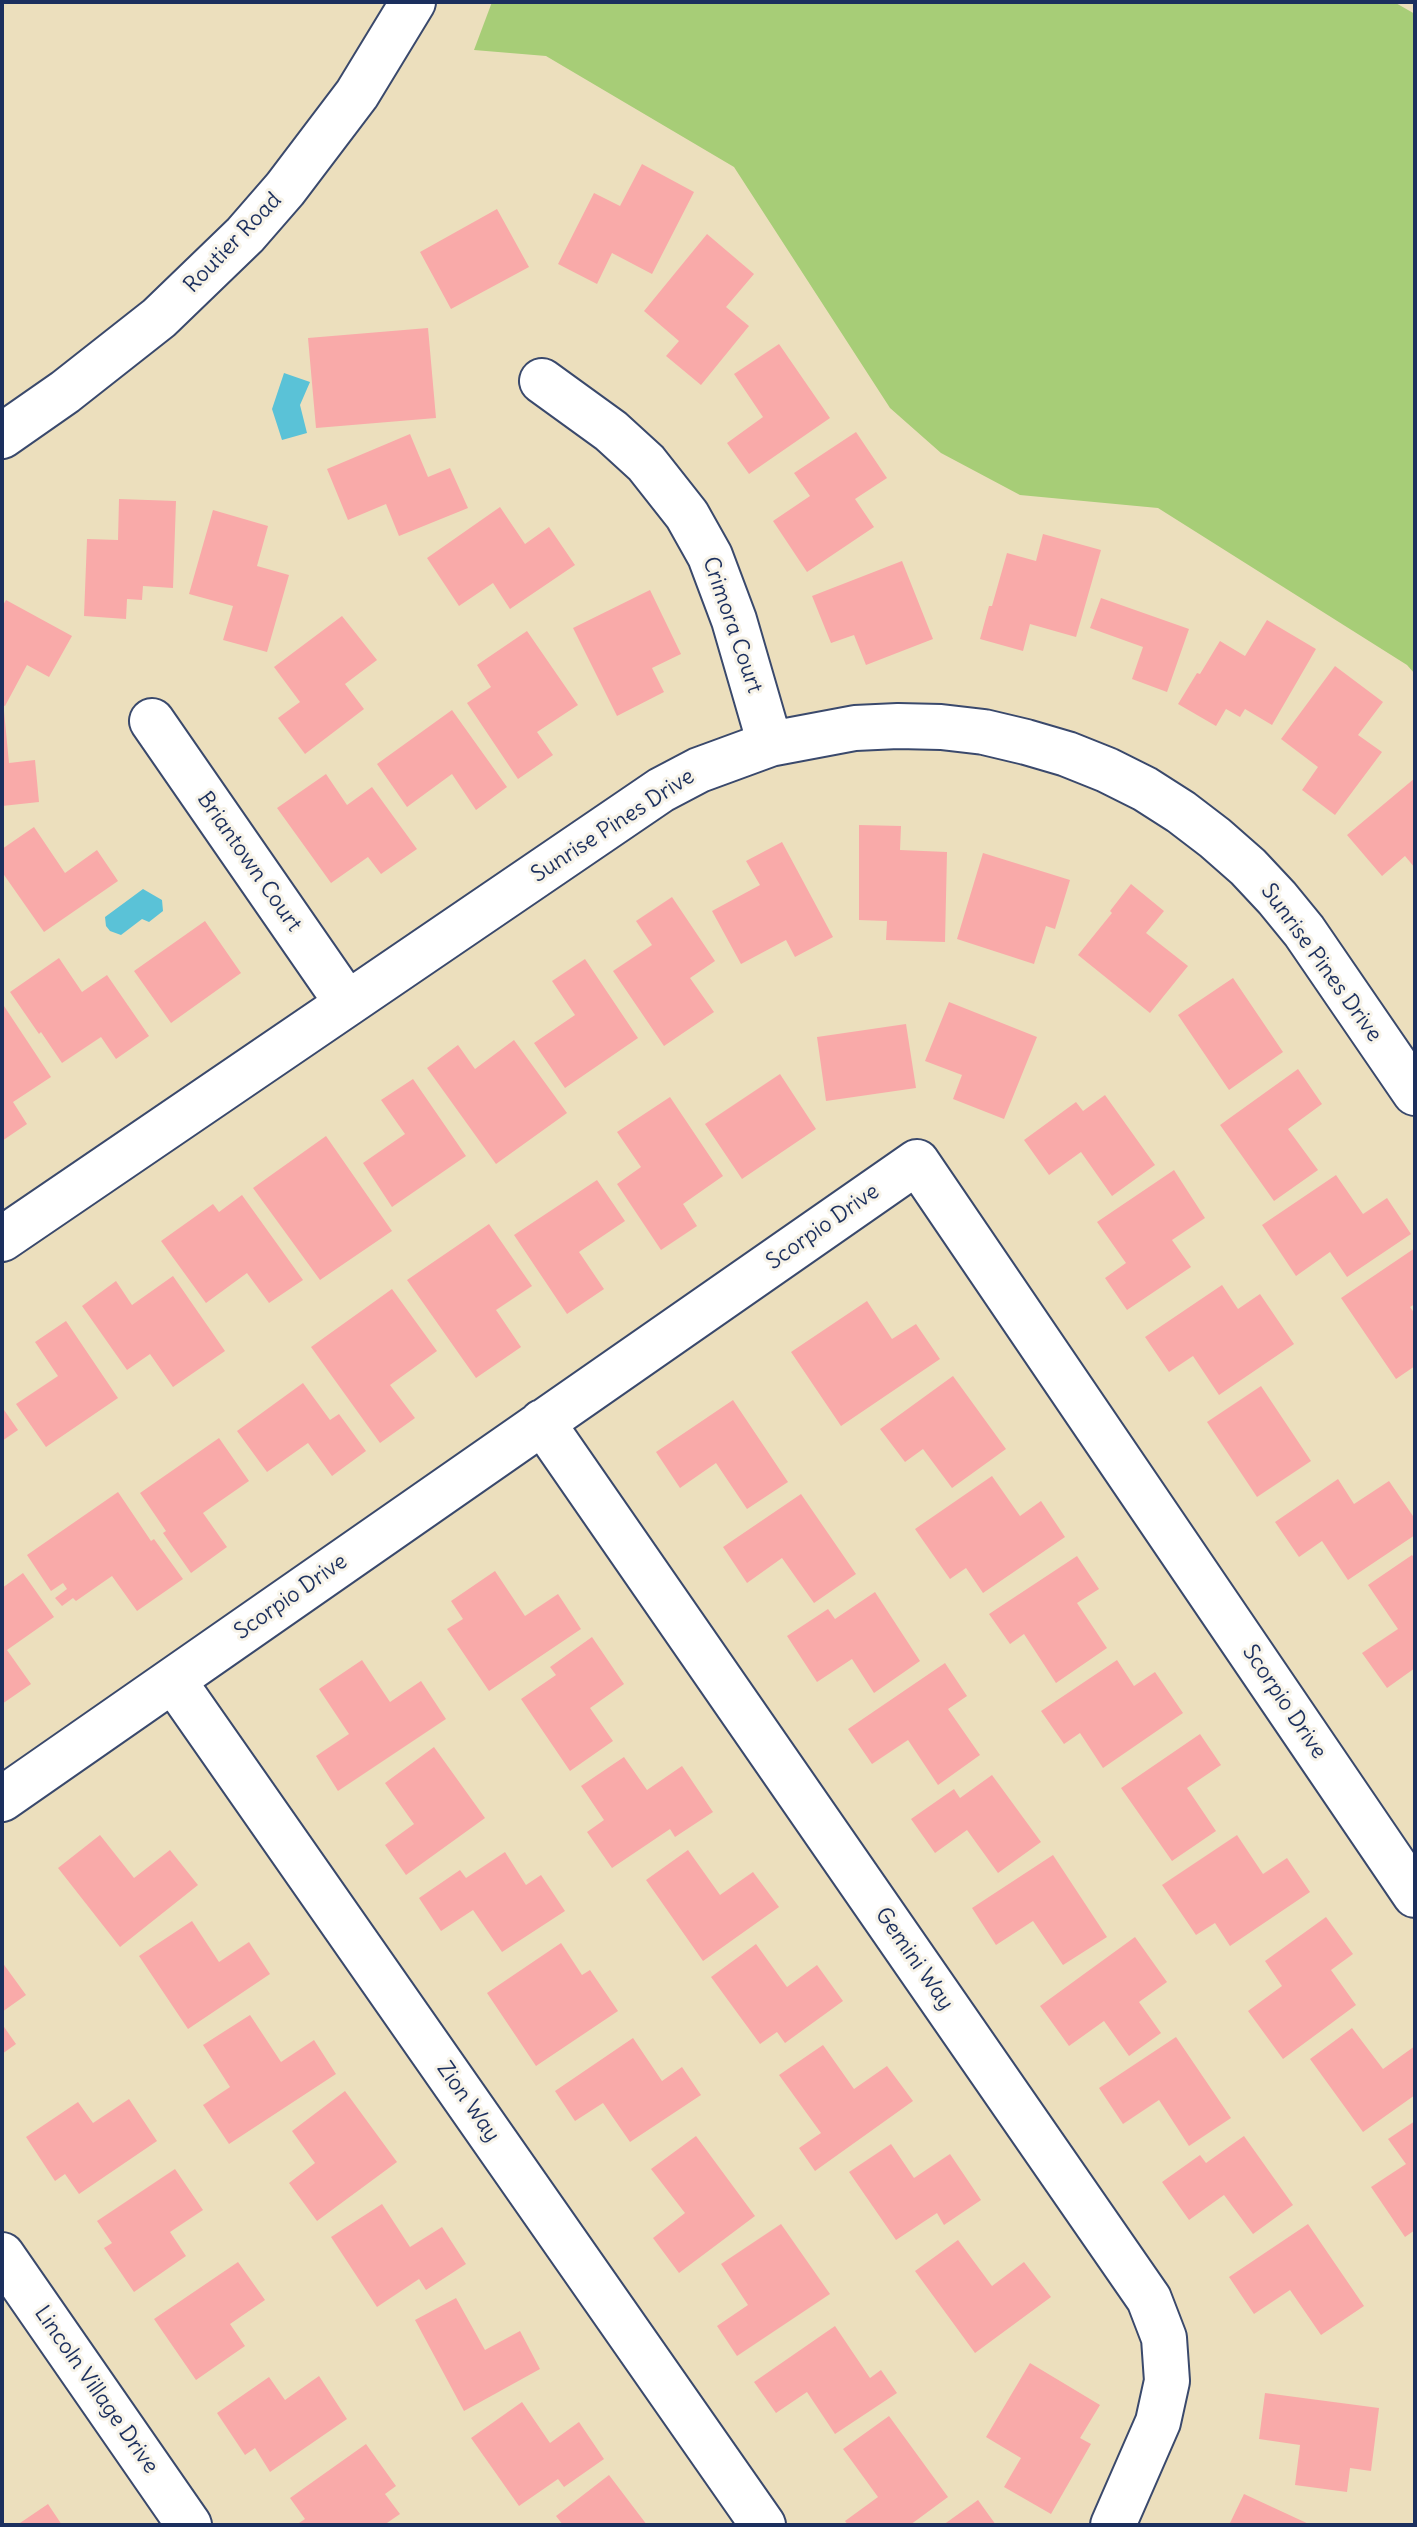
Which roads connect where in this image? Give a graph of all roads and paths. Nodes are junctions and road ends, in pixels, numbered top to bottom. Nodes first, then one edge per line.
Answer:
1 (413, 2) edge
2 (542, 381) dead end
3 (2, 436) edge
4 (152, 721) dead end
5 (770, 744) junction
6 (347, 1003) junction
7 (1415, 1093) edge
8 (2, 1239) edge
9 (542, 1422) junction
10 (173, 1680) junction
11 (2, 1799) edge
12 (1415, 1895) edge
13 (2, 2255) edge
14 (189, 2525) edge
15 (763, 2525) edge
16 (1113, 2525) edge

1 - 3 street, Routier Road
2 - 5 street, Crimora Court
4 - 6 street, Briantown Court
5 - 6 street, Sunrise Pines Drive
5 - 7 street, Sunrise Pines Drive
6 - 8 street, Sunrise Pines Drive
9 - 10 street, Scorpio Drive
9 - 12 street, Scorpio Drive
9 - 16 street, Gemini Way
10 - 11 street, Scorpio Drive
10 - 15 street, Zion Way
13 - 14 street, Lincoln Village Drive

